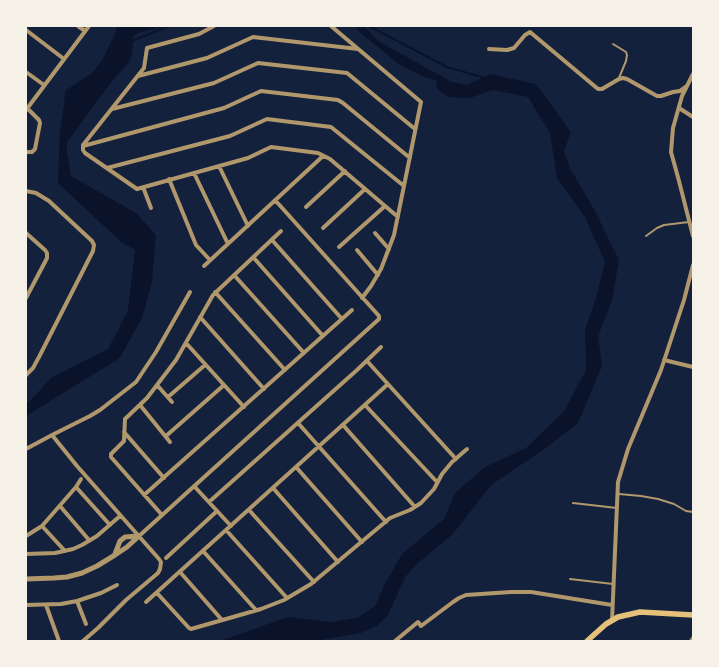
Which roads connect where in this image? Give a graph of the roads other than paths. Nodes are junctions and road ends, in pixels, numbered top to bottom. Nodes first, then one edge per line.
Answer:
1 (78, 26) edge
2 (89, 26) edge
3 (214, 26) edge
4 (331, 26) edge
5 (26, 30) edge
6 (85, 31) junction
7 (613, 44) dead end
8 (358, 49) junction
9 (489, 49) dead end
10 (64, 59) junction
11 (26, 72) edge
12 (693, 74) edge
13 (138, 76) junction
14 (619, 79) junction
15 (44, 85) junction
16 (687, 86) junction
17 (679, 108) junction
18 (27, 109) edge
19 (112, 109) junction
20 (693, 117) edge
21 (415, 129) junction
22 (83, 146) junction
23 (26, 152) edge
24 (323, 156) junction
25 (410, 158) junction
26 (219, 166) junction
27 (107, 168) junction
28 (345, 171) junction
29 (194, 173) junction
30 (169, 179) junction
31 (404, 186) junction
32 (143, 187) junction
33 (365, 189) junction
34 (26, 191) edge
35 (275, 200) junction
36 (386, 206) junction
37 (306, 207) dead end
38 (151, 208) dead end
39 (398, 217) junction
40 (689, 222) junction
41 (248, 226) junction
42 (323, 228) dead end
43 (281, 231) dead end
44 (26, 233) edge
45 (375, 233) dead end
46 (646, 236) dead end
47 (693, 236) edge
48 (272, 240) junction
49 (228, 244) junction
50 (339, 247) dead end
51 (389, 249) junction
52 (357, 250) dead end
53 (253, 257) junction
54 (210, 260) junction
55 (693, 265) edge
56 (204, 266) dead end
57 (692, 274) edge
58 (234, 275) junction
59 (378, 275) junction
60 (190, 292) dead end
61 (216, 292) junction
62 (26, 298) edge
63 (362, 298) junction
64 (352, 310) dead end
65 (200, 317) junction
66 (342, 319) junction
67 (323, 336) junction
68 (186, 343) junction
69 (382, 347) dead end
70 (304, 353) junction
71 (367, 360) junction
72 (664, 360) junction
73 (206, 364) junction
74 (693, 367) edge
75 (285, 370) junction
76 (26, 375) edge
77 (388, 384) junction
78 (157, 385) junction
79 (224, 385) junction
80 (264, 389) junction
81 (168, 397) junction
82 (172, 402) dead end
83 (140, 405) junction
84 (365, 405) junction
85 (244, 407) junction
86 (298, 423) junction
87 (343, 425) junction
88 (124, 432) junction
89 (52, 435) junction
90 (166, 436) junction
91 (170, 442) dead end
92 (319, 446) junction
93 (467, 449) dead end
94 (26, 450) edge
95 (456, 459) junction
96 (296, 467) junction
97 (164, 478) junction
98 (81, 480) dead end
99 (437, 482) junction
100 (194, 486) junction
101 (76, 487) junction
102 (273, 488) junction
103 (617, 494) junction
104 (144, 496) junction
105 (209, 502) junction
106 (573, 503) dead end
107 (60, 506) junction
108 (415, 507) junction
109 (617, 508) junction
110 (249, 510) junction
111 (217, 511) junction
112 (693, 512) edge
113 (162, 515) junction
114 (120, 516) dead end
115 (386, 522) junction
116 (110, 525) junction
117 (42, 526) junction
118 (231, 526) junction
119 (226, 530) junction
120 (26, 536) edge
121 (139, 536) junction
122 (89, 540) junction
123 (362, 542) junction
124 (65, 551) junction
125 (203, 551) junction
126 (26, 554) edge
127 (115, 555) junction
128 (166, 558) dead end
129 (338, 562) junction
130 (180, 572) junction
131 (26, 579) edge
132 (570, 579) dead end
133 (314, 582) junction
134 (613, 584) junction
135 (117, 585) dead end
136 (156, 593) junction
137 (287, 598) junction
138 (77, 601) junction
139 (146, 602) dead end
140 (26, 605) edge
141 (46, 605) junction
142 (612, 605) junction
143 (256, 610) junction
144 (693, 616) edge
145 (222, 620) junction
146 (612, 621) junction
147 (86, 624) dead end
148 (693, 638) edge
149 (59, 641) edge
150 (83, 641) edge
151 (396, 641) edge
152 (587, 641) edge
153 (691, 641) edge

1 - 6 street
2 - 6 street
3 - 13 street
4 - 8 street
5 - 10 street
6 - 10 street
7 - 14 lane
8 - 13 street
8 - 21 street
9 - 14 street
10 - 15 street
11 - 15 street
12 - 16 street
13 - 19 street
14 - 16 street
15 - 18 street
16 - 17 street
17 - 20 street
17 - 40 street
18 - 23 street
19 - 21 street
19 - 22 street
21 - 25 street
22 - 25 street
22 - 27 street
24 - 26 street
24 - 28 street
24 - 35 street
25 - 31 street
26 - 29 street
26 - 41 street
27 - 31 street
27 - 32 street
28 - 33 street
28 - 37 street
29 - 30 street
29 - 49 street
30 - 32 street
30 - 54 street
31 - 39 street
32 - 38 street
33 - 36 street
33 - 42 street
34 - 76 street
35 - 41 street
35 - 63 street
36 - 39 street
36 - 50 street
39 - 51 street
40 - 46 lane
40 - 47 street
41 - 49 street
43 - 48 street
44 - 62 street
45 - 51 street
48 - 53 street
48 - 66 street
49 - 54 street
51 - 59 street
52 - 59 street
53 - 58 street
53 - 67 street
54 - 56 street
55 - 57 street
57 - 72 street
58 - 61 street
58 - 70 street
59 - 63 street
60 - 89 street
61 - 65 street
61 - 75 street
63 - 100 street
64 - 66 street
65 - 68 street
65 - 80 street
66 - 67 street
67 - 70 street
68 - 73 street
68 - 78 street
69 - 71 street
70 - 75 street
71 - 77 street
71 - 86 street
72 - 74 street
72 - 103 street
73 - 79 street
73 - 81 street
75 - 80 street
77 - 84 street
77 - 95 street
78 - 81 street
78 - 83 street
79 - 85 street
79 - 90 street
80 - 85 street
81 - 82 street
83 - 88 street
83 - 90 street
84 - 87 street
84 - 99 street
85 - 97 street
86 - 92 street
86 - 105 street
87 - 92 street
87 - 108 street
88 - 97 street
88 - 104 street
89 - 94 street
89 - 121 street
90 - 91 street
92 - 96 street
92 - 115 street
93 - 95 street
95 - 99 street
96 - 102 street
96 - 123 street
97 - 104 street
98 - 101 street
99 - 108 street
100 - 105 street
100 - 113 street
101 - 107 street
101 - 116 street
102 - 110 street
102 - 129 street
103 - 109 street
103 - 112 lane
104 - 113 street
105 - 111 street
106 - 109 lane
107 - 117 street
107 - 122 street
108 - 115 street
109 - 134 street
110 - 118 street
110 - 133 street
111 - 118 street
111 - 128 street
113 - 121 street
114 - 116 street
115 - 123 street
116 - 122 street
117 - 120 street
117 - 124 street
118 - 119 street
119 - 125 street
119 - 137 street
121 - 127 street
121 - 127 street
121 - 150 street
122 - 124 street
123 - 129 street
124 - 126 street
125 - 130 street
125 - 143 street
127 - 131 street
129 - 133 street
130 - 136 street
130 - 145 street
132 - 134 lane
133 - 137 street
134 - 142 street
135 - 138 street
136 - 139 street
136 - 145 street
137 - 143 street
138 - 141 street
138 - 147 street
140 - 141 street
141 - 149 street
142 - 146 street
142 - 151 street
143 - 145 street
144 - 146 main road
146 - 152 main road
148 - 153 street

